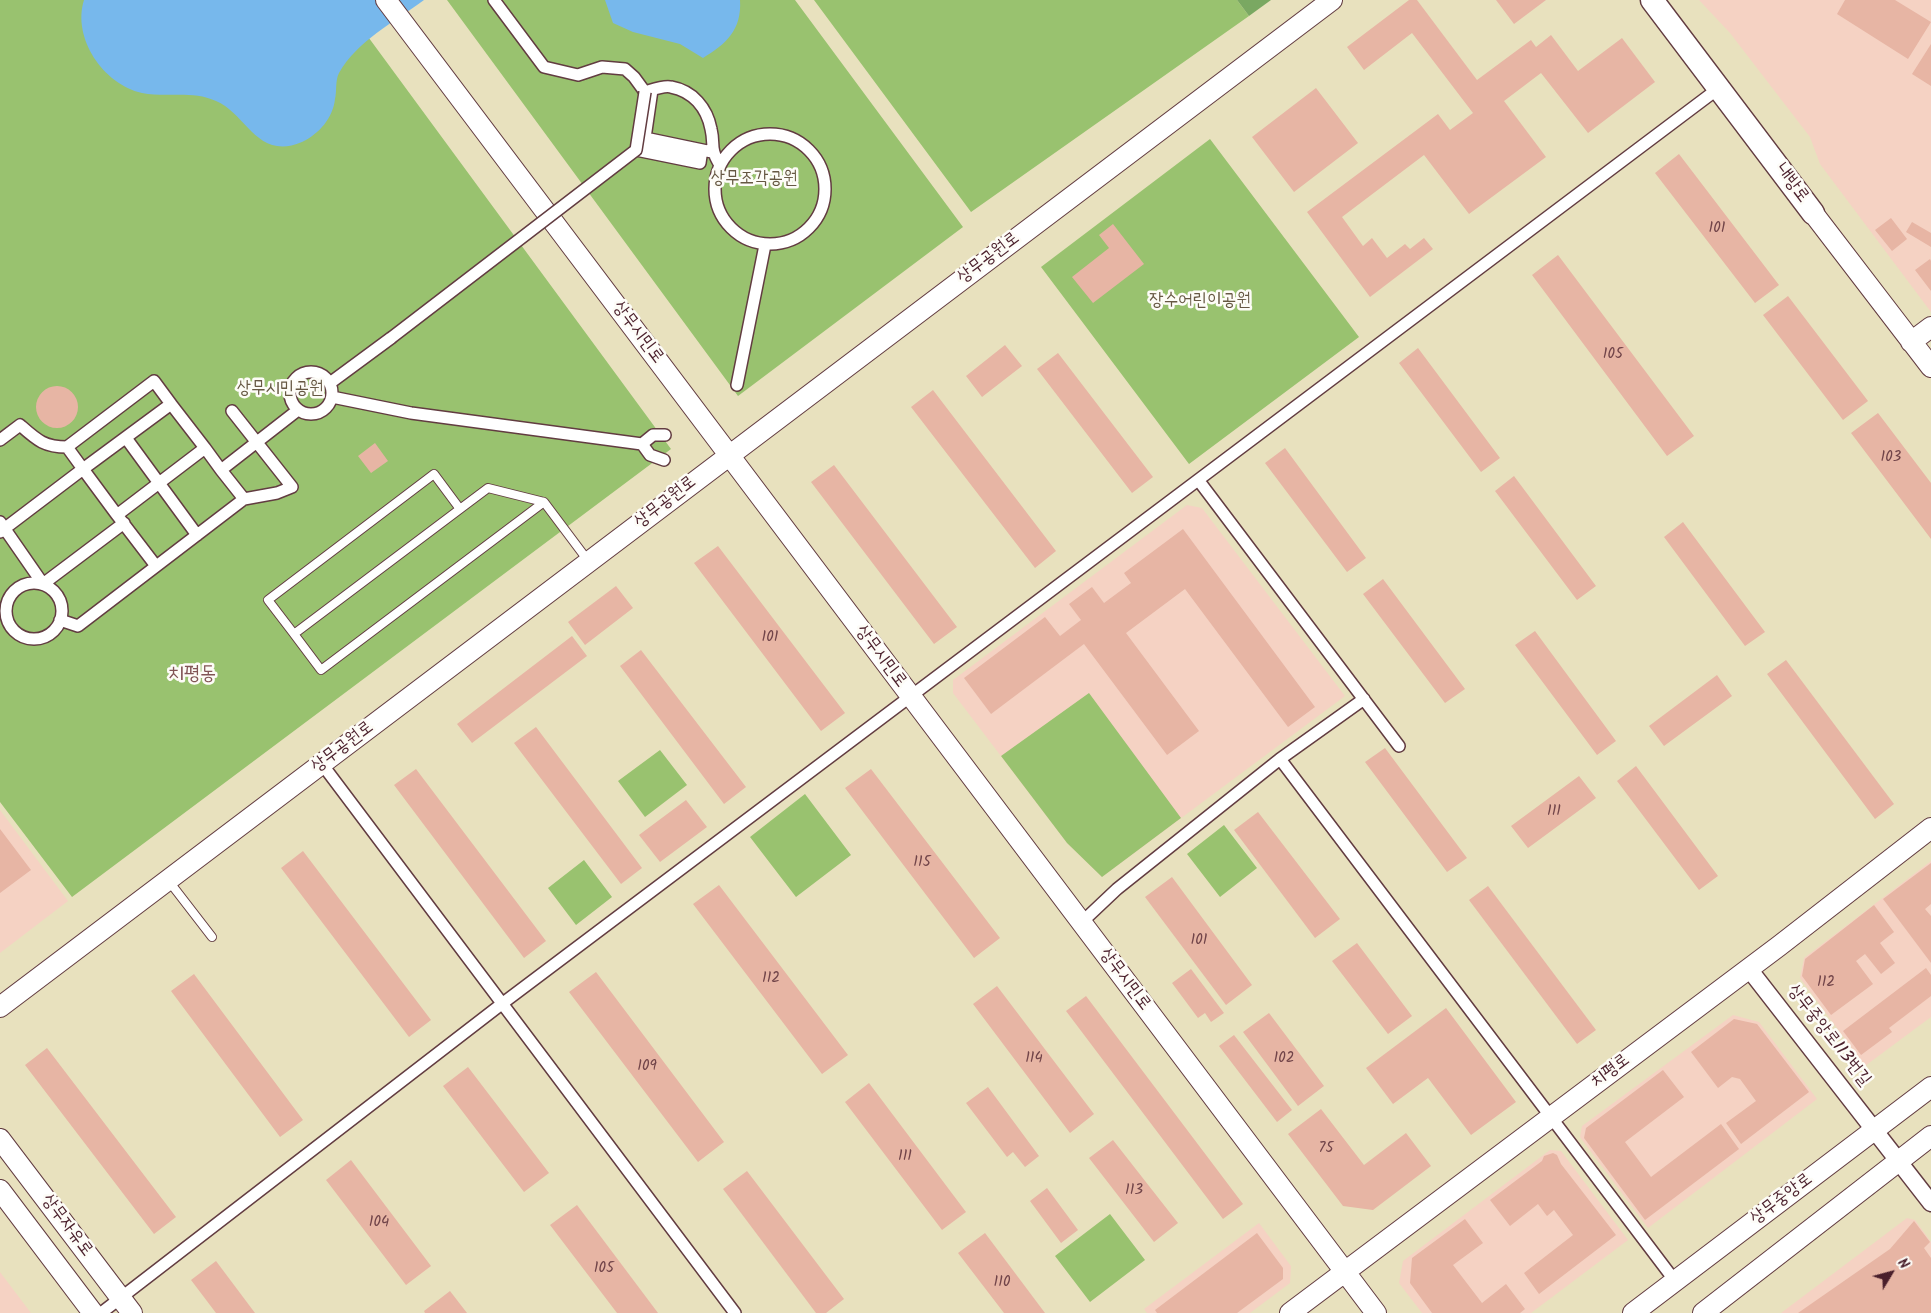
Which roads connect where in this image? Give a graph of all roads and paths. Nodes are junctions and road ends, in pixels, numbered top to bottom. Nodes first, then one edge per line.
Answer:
1 (386, 0) edge
2 (494, 0) edge
3 (1332, 0) edge
4 (1652, 0) edge
5 (1719, 88) junction
6 (648, 91) junction
7 (649, 143) junction
8 (636, 150) junction
9 (712, 152) junction
10 (720, 165) junction
11 (1814, 213) joint
12 (765, 245) junction
13 (1931, 327) edge
14 (1911, 342) junction
15 (1931, 367) edge
16 (330, 383) junction
17 (737, 385) dead end
18 (332, 397) junction
19 (171, 404) junction
20 (298, 410) junction
21 (232, 411) dead end
22 (665, 435) dead end
23 (126, 438) junction
24 (0, 440) edge
25 (257, 441) junction
26 (642, 444) junction
27 (67, 447) junction
28 (205, 448) junction
29 (729, 455) junction
30 (664, 460) dead end
31 (84, 469) junction
32 (221, 470) junction
33 (1199, 481) junction
34 (159, 483) junction
35 (244, 499) junction
36 (544, 502) junction
37 (460, 509) junction
38 (121, 519) junction
39 (2, 527) edge
40 (197, 535) junction
41 (590, 562) junction
42 (156, 566) junction
43 (43, 584) junction
44 (3, 615) edge
45 (60, 620) junction
46 (294, 634) junction
47 (910, 698) junction
48 (1364, 699) junction
49 (1399, 746) dead end
50 (1280, 759) junction
51 (322, 764) junction
52 (1931, 828) edge
53 (168, 880) junction
54 (1081, 923) junction
55 (212, 938) dead end
56 (1749, 968) junction
57 (503, 1004) junction
58 (0, 1007) edge
59 (1931, 1087) edge
60 (1551, 1117) junction
61 (1875, 1129) junction
62 (1931, 1136) edge
63 (0, 1139) edge
64 (1899, 1161) junction
65 (0, 1190) edge
66 (1931, 1203) edge
67 (1345, 1271) junction
68 (1675, 1281) junction
69 (126, 1305) edge
70 (93, 1313) edge
71 (101, 1313) edge
72 (735, 1313) edge
73 (1290, 1313) edge
74 (1376, 1313) edge
75 (1633, 1313) edge
76 (1703, 1313) edge

1 - 29 street, 상무시민로
2 - 6 street
3 - 29 street, 상무공원로
4 - 5 main road, 내방로
5 - 11 main road, 내방로
5 - 33 street
6 - 7 street
6 - 8 street, bridge
6 - 9 street
7 - 8 street
7 - 9 street
8 - 16 street, bridge
9 - 10 street
10 - 12 street
10 - 12 street
11 - 14 street, 내방로
12 - 17 street
13 - 14 street
14 - 15 street, 내방로
16 - 18 street
16 - 20 street
18 - 20 street
18 - 26 street
19 - 23 street
19 - 27 street
19 - 28 street
20 - 25 street
21 - 25 street
22 - 26 street
23 - 31 street
23 - 34 street
24 - 27 street
25 - 32 street
25 - 35 street
26 - 30 street
27 - 31 street
28 - 32 street
28 - 34 street
29 - 41 street, 상무공원로
29 - 47 street, 상무시민로
31 - 38 street
31 - 39 street
32 - 35 street
33 - 47 street
33 - 48 street
34 - 38 street
34 - 40 street
35 - 40 street
36 - 37 lane
36 - 41 lane
36 - 46 lane
37 - 46 lane
37 - 46 lane
38 - 42 street
38 - 43 street
39 - 43 street
40 - 42 street
41 - 51 street, 상무공원로
42 - 45 street
43 - 44 street
43 - 45 street
44 - 45 street
47 - 54 street, 상무시민로
47 - 57 street
48 - 49 street
48 - 50 street
50 - 54 street
50 - 60 street
51 - 53 street, 상무공원로
51 - 57 street
52 - 56 street, 치평로
53 - 55 lane
53 - 58 street, 상무공원로
54 - 67 street, 상무시민로
56 - 60 street, 치평로
56 - 61 street, 상무중앙로113번길
57 - 69 street
57 - 72 street
59 - 61 street, 상무중앙로
60 - 67 street, 치평로
60 - 68 street
61 - 64 street, 상무중앙로113번길
61 - 68 street, 상무중앙로
62 - 64 street
63 - 69 street, 상무자유로
64 - 66 street, 상무중앙로113번길
64 - 76 street
65 - 70 street, 상무자유로
67 - 73 street, 치평로
67 - 74 street, 상무시민로
68 - 75 street, 상무중앙로
69 - 71 street

